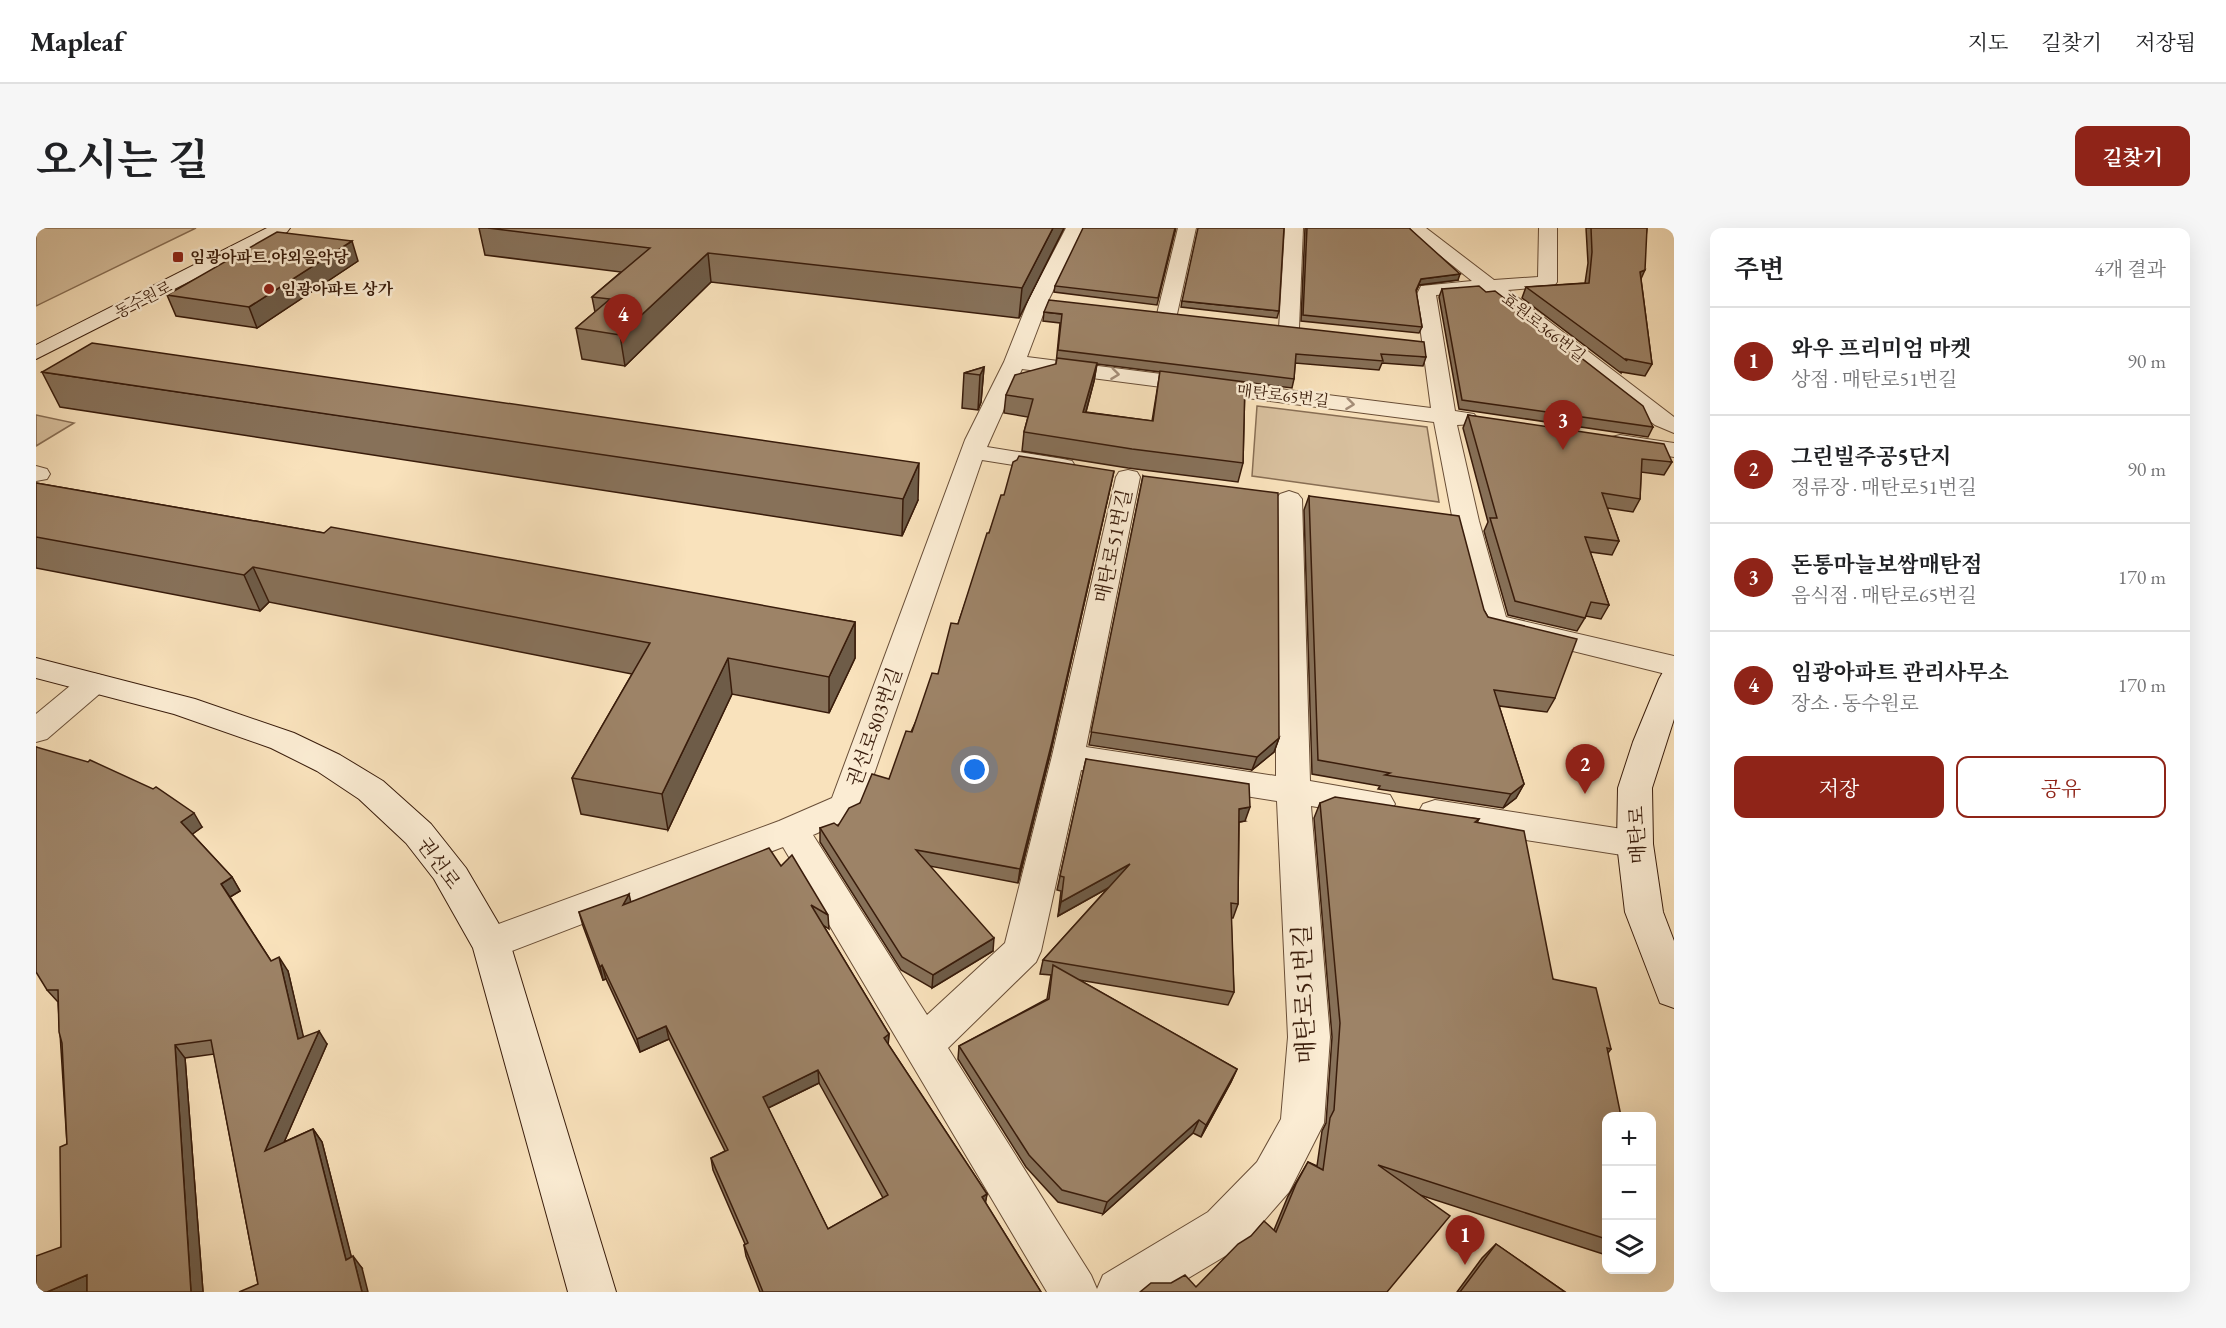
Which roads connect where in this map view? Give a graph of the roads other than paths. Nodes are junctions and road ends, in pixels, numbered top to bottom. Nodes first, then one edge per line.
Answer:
1 (281, 228) edge
2 (1075, 228) edge
3 (1187, 228) edge
4 (1294, 228) edge
5 (1415, 228) edge
6 (1548, 228) edge
7 (1491, 286) junction
8 (1039, 299) junction
9 (1062, 302) edge
10 (1144, 312) edge
11 (1167, 314) junction
12 (1189, 317) edge
13 (1267, 325) edge
14 (1289, 328) junction
15 (1311, 330) edge
16 (1411, 341) edge
17 (1433, 344) junction
18 (36, 353) edge
19 (1015, 362) junction
20 (1444, 416) junction
21 (1490, 423) edge
22 (1674, 426) edge
23 (1593, 438) edge
24 (1674, 450) edge
25 (974, 452) junction
26 (1289, 499) dead end
27 (1674, 666) edge
28 (36, 668) edge
29 (1674, 679) edge
30 (93, 683) junction
31 (36, 731) edge
32 (1068, 756) junction
33 (1293, 790) junction
34 (791, 830) junction
35 (1635, 844) junction
36 (491, 943) junction
37 (1674, 991) edge
38 (923, 1045) junction
39 (592, 1292) edge
40 (1074, 1292) edge
41 (1120, 1292) edge

1 - 18 street, 동수원로
2 - 8 street, 권선로803번길
3 - 11 street
4 - 14 street
5 - 7 street, 효원로366번길
6 - 7 street
7 - 17 street
7 - 22 street, 효원로366번길
8 - 9 street
8 - 19 street, 권선로803번길
10 - 11 street
11 - 12 street
13 - 14 street
14 - 15 street
16 - 17 street
17 - 20 street
19 -> 20 street, 매탄로65번길
19 - 25 street, 권선로803번길
20 - 21 street, 매탄로65번길
20 - 27 street
23 - 24 street
25 - 32 street, 매탄로51번길
25 - 34 street, 권선로803번길
26 - 33 street, 매탄로51번길
28 - 30 street, 권선로
29 - 35 street, 매탄로
30 - 31 street
30 - 36 street, 권선로
32 - 33 street
32 - 38 street, 매탄로51번길
33 - 35 street
33 - 41 street, 매탄로51번길
34 - 36 street, 권선로803번길
34 - 38 street
35 - 37 street, 매탄로
36 - 39 street, 권선로
38 - 40 street

